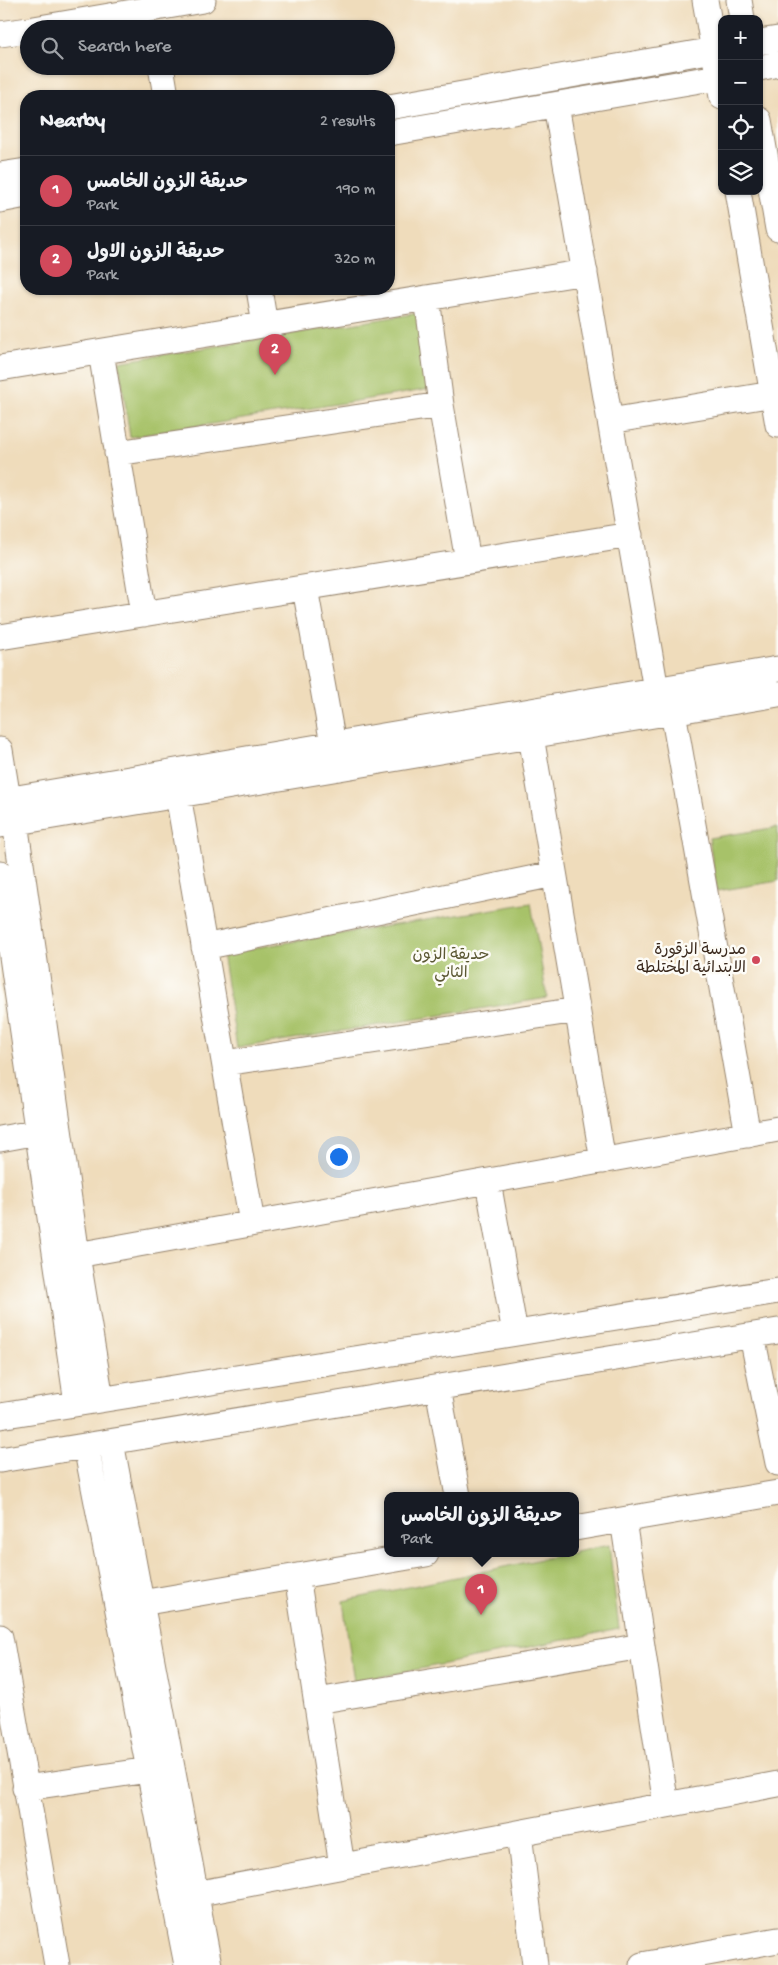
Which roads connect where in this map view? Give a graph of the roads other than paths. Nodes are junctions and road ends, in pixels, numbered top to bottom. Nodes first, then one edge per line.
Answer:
1 (203, 0) edge
2 (705, 0) edge
3 (739, 0) edge
4 (741, 15) edge
5 (154, 19) edge
6 (20, 31) edge
7 (0, 34) edge
8 (778, 39) edge
9 (763, 41) edge
10 (714, 50) junction
11 (778, 64) edge
12 (763, 67) edge
13 (162, 75) edge
14 (718, 75) edge
15 (718, 87) edge
16 (165, 90) edge
17 (556, 104) junction
18 (395, 106) edge
19 (395, 132) edge
20 (763, 143) edge
21 (20, 172) edge
22 (0, 175) edge
23 (739, 195) edge
24 (20, 196) edge
25 (0, 200) edge
26 (778, 229) edge
27 (585, 272) junction
28 (259, 295) edge
29 (427, 298) junction
30 (265, 324) junction
31 (101, 352) junction
32 (0, 368) edge
33 (773, 394) junction
34 (441, 405) junction
35 (610, 421) junction
36 (778, 425) edge
37 (117, 453) junction
38 (630, 535) junction
39 (468, 561) junction
40 (305, 588) junction
41 (144, 614) junction
42 (0, 637) edge
43 (778, 669) edge
44 (656, 690) junction
45 (778, 694) edge
46 (673, 712) junction
47 (531, 736) junction
48 (333, 744) junction
49 (0, 750) edge
50 (178, 795) junction
51 (4, 815) edge
52 (0, 874) edge
53 (554, 874) junction
54 (204, 947) junction
55 (577, 1010) junction
56 (225, 1063) junction
57 (778, 1129) edge
58 (38, 1132) junction
59 (748, 1135) junction
60 (0, 1139) edge
61 (603, 1162) junction
62 (488, 1182) junction
63 (252, 1223) junction
64 (77, 1255) junction
65 (778, 1291) edge
66 (778, 1331) edge
67 (515, 1333) junction
68 (752, 1336) junction
69 (438, 1388) junction
70 (102, 1400) junction
71 (77, 1403) junction
72 (0, 1416) edge
73 (112, 1442) junction
74 (86, 1446) junction
75 (0, 1460) edge
76 (778, 1463) edge
77 (457, 1492) edge
78 (778, 1493) edge
79 (623, 1520) junction
80 (579, 1527) edge
81 (408, 1557) edge
82 (297, 1576) junction
83 (142, 1603) junction
84 (0, 1638) edge
85 (642, 1646) junction
86 (317, 1701) junction
87 (149, 1770) junction
88 (778, 1784) edge
89 (25, 1788) junction
90 (666, 1805) junction
91 (519, 1833) junction
92 (342, 1866) junction
93 (195, 1894) junction
94 (778, 1940) edge
95 (57, 1965) edge
96 (187, 1965) edge
97 (209, 1965) edge
98 (536, 1965) edge
99 (642, 1965) edge

1 - 5 street
2 - 10 street
3 - 4 street
6 - 7 street
8 - 9 street
10 - 14 street
10 - 18 street
11 - 12 street
13 - 16 street
15 - 17 street
17 - 19 street
17 - 27 street
20 - 26 street
21 - 22 street
23 - 33 street
24 - 25 street
27 - 29 street
27 - 35 street
28 - 30 street
29 - 30 street
29 - 34 street
30 - 31 street
31 - 32 street
31 - 37 street
33 - 35 street
33 - 36 street
34 - 37 street
34 - 39 street
35 - 38 street
37 - 41 street
38 - 39 street
38 - 44 street
39 - 40 street
40 - 41 street
40 - 48 street
41 - 42 street
43 - 44 street
44 - 46 street
44 - 48 street
45 - 46 street
46 - 47 street
46 - 59 street
47 - 50 street
47 - 53 street
48 - 51 street
49 - 51 street
50 - 51 street
50 - 54 street
51 - 64 street
52 - 58 street
53 - 54 street
53 - 55 street
54 - 56 street
55 - 56 street
55 - 61 street
56 - 63 street
57 - 59 street
58 - 60 street
58 - 71 street
59 - 61 street
61 - 62 street
62 - 63 street
62 - 67 street
63 - 64 street
64 - 70 street
65 - 67 street
66 - 68 street
67 - 70 street
68 - 69 street
68 - 76 street
69 - 73 street
69 - 77 street
70 - 71 street
71 - 72 street
73 - 74 street
73 - 83 street
74 - 75 street
74 - 87 street
78 - 79 street
79 - 80 street
79 - 85 street
81 - 82 street
82 - 83 street
82 - 86 street
83 - 93 street
84 - 89 street
85 - 86 street
85 - 90 street
86 - 92 street
87 - 89 street
87 - 96 street
88 - 90 street
89 - 95 street
90 - 91 street
91 - 92 street
91 - 98 street
92 - 93 street
93 - 97 street
94 - 99 street

